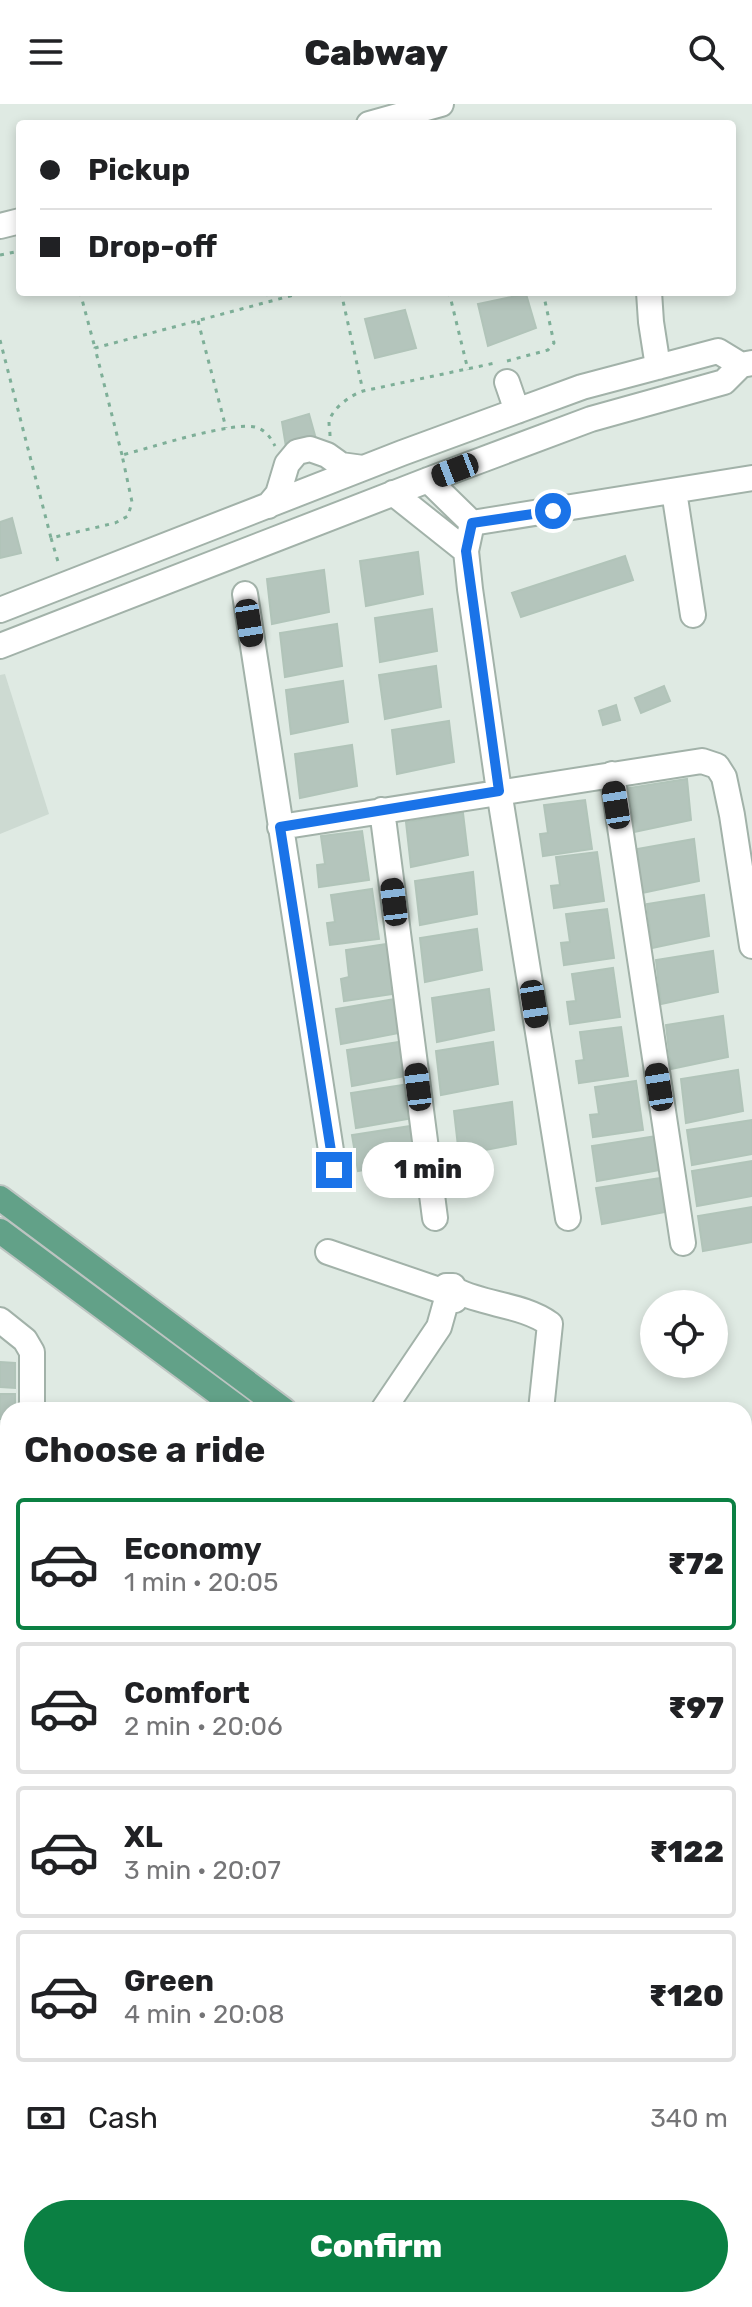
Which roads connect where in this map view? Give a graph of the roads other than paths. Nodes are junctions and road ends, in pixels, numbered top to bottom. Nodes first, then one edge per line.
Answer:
1 (441, 104) edge
2 (383, 120) edge
3 (649, 296) edge
4 (747, 364) edge
5 (658, 367) junction
6 (507, 382) dead end
7 (517, 411) junction
8 (363, 468) junction
9 (752, 478) edge
10 (428, 480) junction
11 (674, 491) junction
12 (393, 493) junction
13 (268, 506) junction
14 (472, 523) junction
15 (466, 551) junction
16 (245, 594) dead end
17 (0, 610) edge
18 (693, 615) dead end
19 (0, 646) edge
20 (612, 774) junction
21 (499, 791) junction
22 (382, 810) junction
23 (280, 827) junction
24 (752, 946) edge
25 (334, 1170) dead end
26 (0, 1198) edge
27 (435, 1218) dead end
28 (568, 1218) dead end
29 (0, 1231) edge
30 (683, 1243) dead end
31 (328, 1252) dead end
32 (448, 1295) junction
33 (0, 1320) edge
34 (32, 1402) edge
35 (230, 1402) edge
36 (273, 1402) edge
37 (388, 1402) edge
38 (542, 1402) edge

1 - 2 street
3 - 5 street
4 - 5 street
4 - 10 street
5 - 7 street
6 - 7 street
7 - 8 street
8 - 13 street
8 - 13 street
9 - 11 street
10 - 12 street
10 - 14 street
11 - 14 street
11 - 18 street
12 - 15 street
12 - 19 street
13 - 17 street
14 - 15 street
15 - 21 street
16 - 23 street
20 - 21 street
20 - 24 street
20 - 30 street
21 - 22 street
21 - 28 street
22 - 23 street
22 - 27 street
23 - 25 street
26 - 36 main road
29 - 35 main road
31 - 32 street
32 - 37 street
32 - 38 street
33 - 34 street

